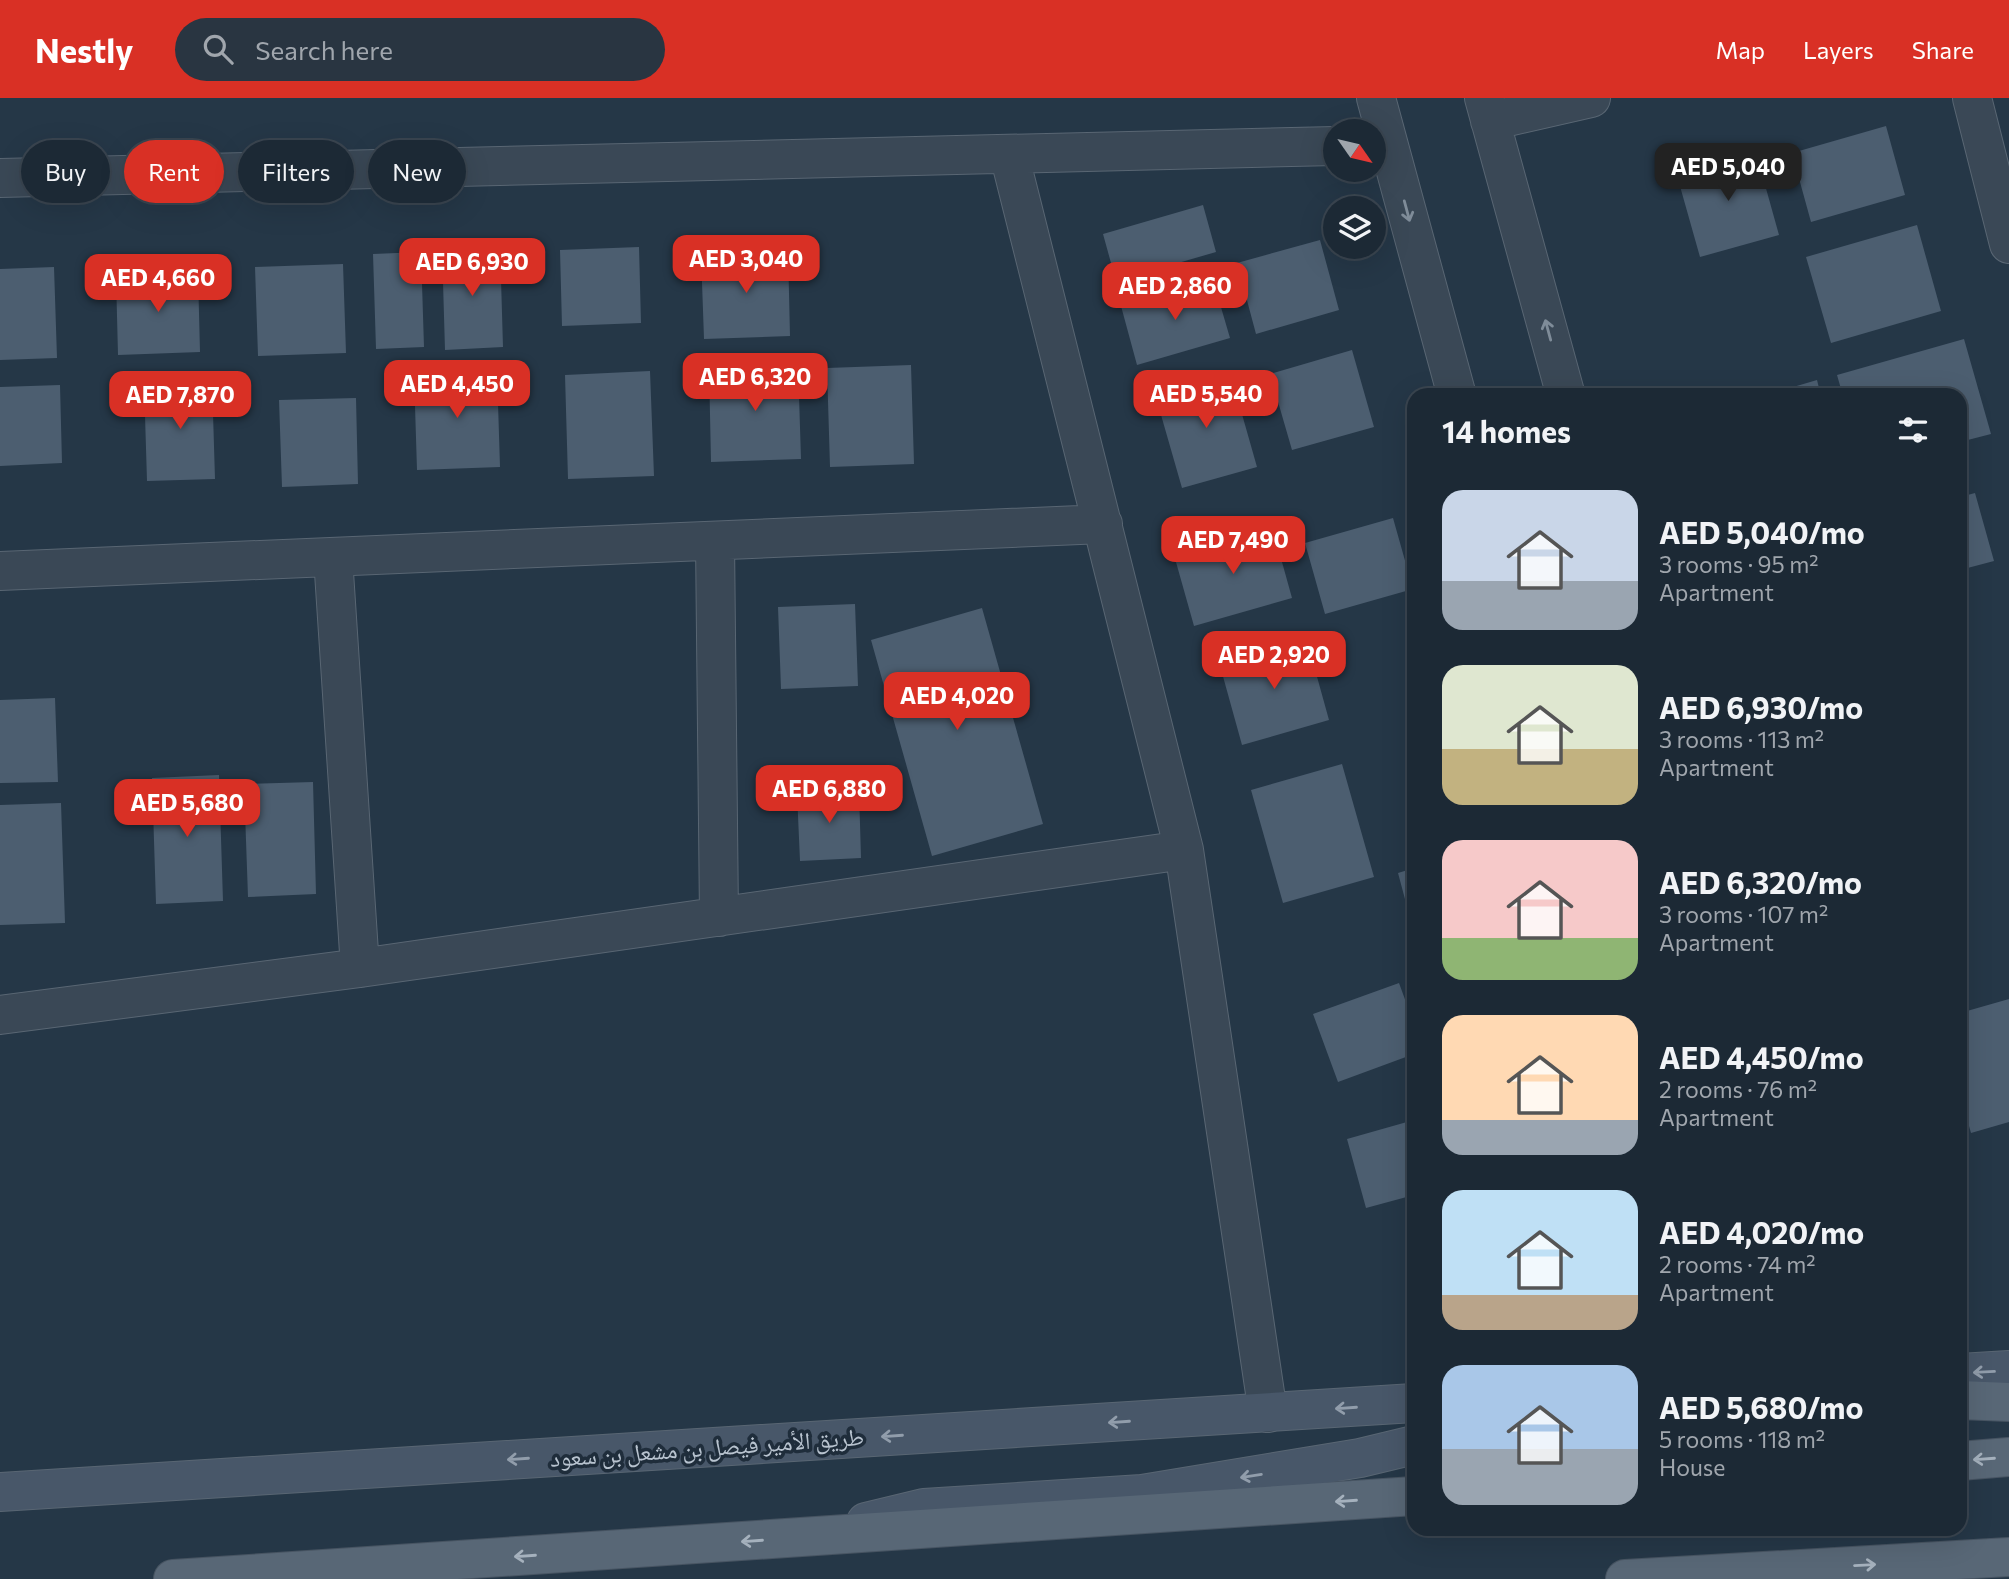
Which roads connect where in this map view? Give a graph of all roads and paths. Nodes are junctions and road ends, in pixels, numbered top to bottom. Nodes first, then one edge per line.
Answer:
1 (1376, 98) edge
2 (1591, 98) edge
3 (1972, 98) edge
4 (1487, 109) edge
5 (1378, 119) edge
6 (1323, 146) edge
7 (1009, 154) junction
8 (1386, 162) edge
9 (0, 178) edge
10 (2009, 244) edge
11 (1455, 388) edge
12 (1564, 388) edge
13 (1102, 524) junction
14 (715, 541) junction
15 (333, 557) junction
16 (0, 571) edge
17 (1184, 850) junction
18 (719, 917) junction
19 (360, 968) junction
20 (0, 1015) edge
21 (2009, 1370) edge
22 (1967, 1373) edge
23 (1967, 1400) edge
24 (2009, 1402) edge
25 (1407, 1404) edge
26 (1268, 1413) junction
27 (1407, 1447) edge
28 (2009, 1457) edge
29 (1967, 1460) edge
30 (0, 1492) edge
31 (1407, 1496) edge
32 (806, 1537) junction
33 (2009, 1557) edge
34 (173, 1579) edge
35 (1625, 1579) edge

1 - 5 street
2 - 4 street
3 - 10 street
12 -> 4 street
6 - 7 street
7 - 9 street
7 - 13 street
8 -> 11 street
13 - 14 street
13 - 17 street
14 - 15 street
14 - 18 street
15 - 16 street
15 - 19 street
17 - 18 street
17 - 26 street
18 - 19 street
19 - 20 street
21 -> 22 main road
23 - 24 main road
25 -> 26 main road, طريق الأمير فيصل بن مشعل بن سعود
26 -> 30 main road, طريق الأمير فيصل بن مشعل بن سعود
27 -> 32 main road
28 -> 29 main road
31 -> 32 main road
32 -> 34 main road
35 -> 33 main road

